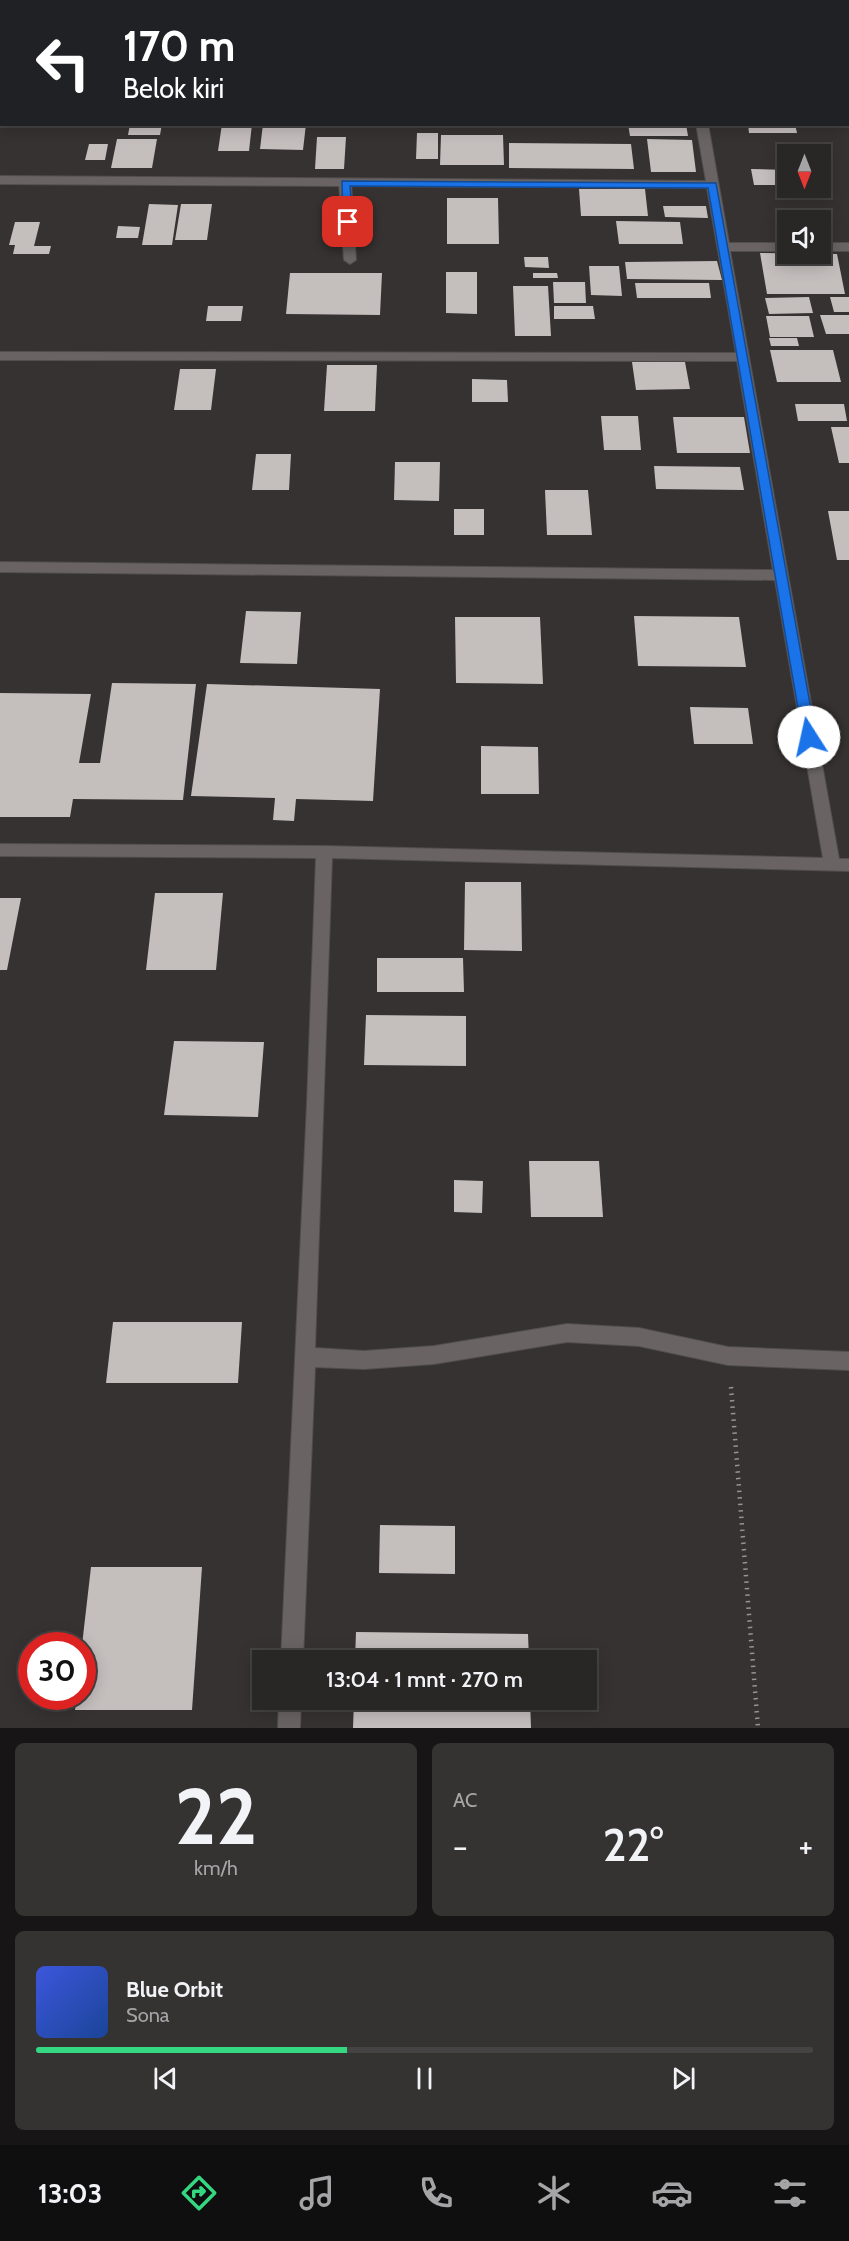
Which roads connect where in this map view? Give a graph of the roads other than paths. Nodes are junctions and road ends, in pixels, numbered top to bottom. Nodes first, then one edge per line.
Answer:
1 (702, 126) edge
2 (0, 180) edge
3 (345, 183) junction
4 (712, 185) junction
5 (723, 247) junction
6 (777, 247) edge
7 (831, 247) edge
8 (849, 247) edge
9 (350, 260) dead end
10 (0, 356) edge
11 (742, 357) junction
12 (0, 567) edge
13 (781, 575) junction
14 (0, 850) edge
15 (324, 852) junction
16 (841, 866) edge
17 (306, 1357) junction
18 (849, 1360) edge
19 (292, 1650) edge
20 (290, 1710) edge
21 (289, 1728) edge

1 - 4 street
2 - 3 street
3 - 4 street
3 - 9 street
4 - 5 street
5 - 6 street
5 - 11 street
7 - 8 street
10 - 11 street
11 - 13 street
12 - 13 street
13 - 16 street
14 - 15 street
15 - 16 street
15 - 17 street
17 - 18 street
17 - 19 street
20 - 21 street

